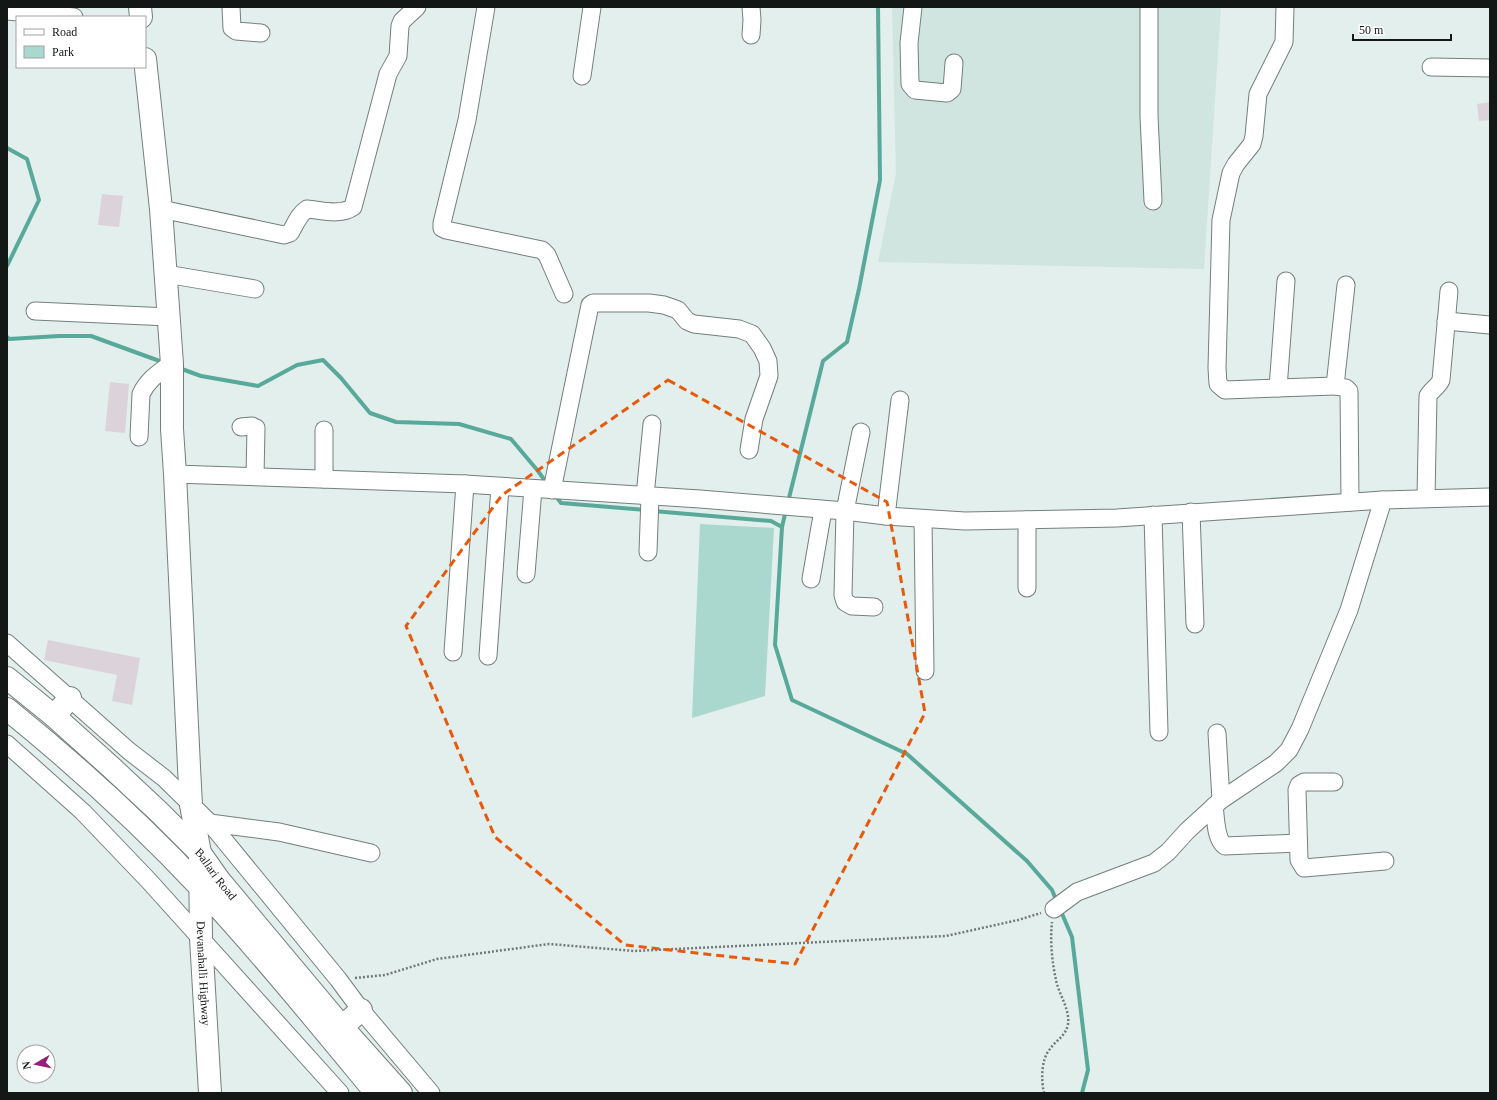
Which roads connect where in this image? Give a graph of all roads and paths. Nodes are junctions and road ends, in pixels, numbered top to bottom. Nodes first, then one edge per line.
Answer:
1 (230, 7) edge
2 (417, 7) edge
3 (486, 7) edge
4 (592, 7) edge
5 (751, 7) edge
6 (913, 7) edge
7 (1149, 7) edge
8 (1285, 7) edge
9 (7, 11) edge
10 (63, 16) edge
11 (262, 33) dead end
12 (751, 35) dead end
13 (954, 63) dead end
14 (1431, 67) dead end
15 (146, 68) edge
16 (1490, 68) edge
17 (582, 76) dead end
18 (1153, 201) dead end
19 (161, 209) junction
20 (166, 274) junction
21 (1286, 281) dead end
22 (1346, 285) dead end
23 (255, 289) dead end
24 (1449, 292) dead end
25 (564, 294) dead end
26 (35, 310) dead end
27 (169, 317) junction
28 (1446, 321) junction
29 (1490, 325) edge
30 (172, 366) junction
31 (1335, 386) junction
32 (1278, 388) junction
33 (900, 400) dead end
34 (652, 424) dead end
35 (241, 427) dead end
36 (324, 430) dead end
37 (861, 432) dead end
38 (139, 437) dead end
39 (749, 450) dead end
40 (175, 474) junction
41 (255, 476) junction
42 (324, 479) junction
43 (465, 484) junction
44 (500, 487) junction
45 (543, 490) junction
46 (647, 496) junction
47 (1426, 497) junction
48 (1490, 497) edge
49 (1383, 500) junction
50 (1350, 502) junction
51 (823, 510) junction
52 (845, 511) junction
53 (1192, 512) junction
54 (1152, 515) junction
55 (886, 516) junction
56 (923, 519) junction
57 (1027, 520) junction
58 (648, 552) dead end
59 (526, 574) dead end
60 (811, 579) dead end
61 (1027, 588) dead end
62 (874, 607) dead end
63 (1195, 624) dead end
64 (7, 643) edge
65 (454, 652) dead end
66 (488, 656) dead end
67 (926, 671) dead end
68 (7, 678) edge
69 (70, 698) junction
70 (7, 709) edge
71 (54, 716) junction
72 (1159, 732) dead end
73 (1217, 733) dead end
74 (7, 744) edge
75 (1334, 782) dead end
76 (1218, 803) junction
77 (192, 805) junction
78 (210, 823) junction
79 (1298, 843) junction
80 (200, 853) junction
81 (371, 853) dead end
82 (1385, 861) dead end
83 (201, 888) junction
84 (1054, 909) junction
85 (201, 938) junction
86 (338, 979) junction
87 (361, 1010) junction
88 (342, 1026) junction
89 (210, 1093) edge
90 (340, 1093) edge
91 (376, 1093) edge
92 (401, 1093) edge
93 (431, 1093) edge
94 (1044, 1093) edge

1 - 11 street
2 - 19 street
3 - 25 street
4 - 17 street
5 - 12 street
6 - 13 street
7 - 18 street
8 - 32 street
9 - 10 street
14 - 16 street
15 - 19 main road, Devanahalli Highway
19 - 20 main road, Devanahalli Highway
20 - 23 street
20 - 27 main road, Devanahalli Highway
21 - 32 street
22 - 31 street
24 - 28 street
26 - 27 street
27 - 30 main road, Devanahalli Highway
28 - 29 street
28 - 47 street
30 - 38 street
30 - 40 main road, Devanahalli Highway
31 - 32 street
31 - 50 street
33 - 55 street
34 - 46 street
35 - 41 street
36 - 42 street
37 - 52 street
39 - 45 street
40 - 41 street
40 - 77 main road, Devanahalli Highway
41 - 42 street
42 - 43 street
43 - 44 street
43 - 65 street
44 - 45 street
44 - 66 street
45 - 46 street
45 - 59 street
46 - 51 street
46 - 58 street
47 - 48 street
47 - 49 street
49 - 50 street
49 - 76 street
50 - 53 street
51 - 52 street
51 - 60 street
52 - 55 street
52 - 62 street
53 - 54 street
53 - 63 street
54 - 57 street
54 - 72 street
55 - 56 street
56 - 57 street
56 - 67 street
57 - 61 street
64 - 69 street
68 - 71 main road, Ballari Road
69 - 71 main road
69 - 77 street
70 - 83 main road, Ballari Road
71 - 80 main road, Ballari Road
73 - 76 street
74 - 85 street
75 - 79 street
76 - 79 street
76 - 84 street
77 - 78 street
77 - 80 main road, Devanahalli Highway
78 - 81 street
78 - 86 street
79 - 82 street
80 - 83 main road, Devanahalli Highway
80 - 88 main road, Ballari Road
83 - 85 main road, Devanahalli Highway
83 - 91 main road, Ballari Road
84 - 86 path
84 - 94 path
85 - 89 main road, Devanahalli Highway
85 - 90 street
86 - 87 street
87 - 88 main road
87 - 93 street
88 - 92 main road, Ballari Road

